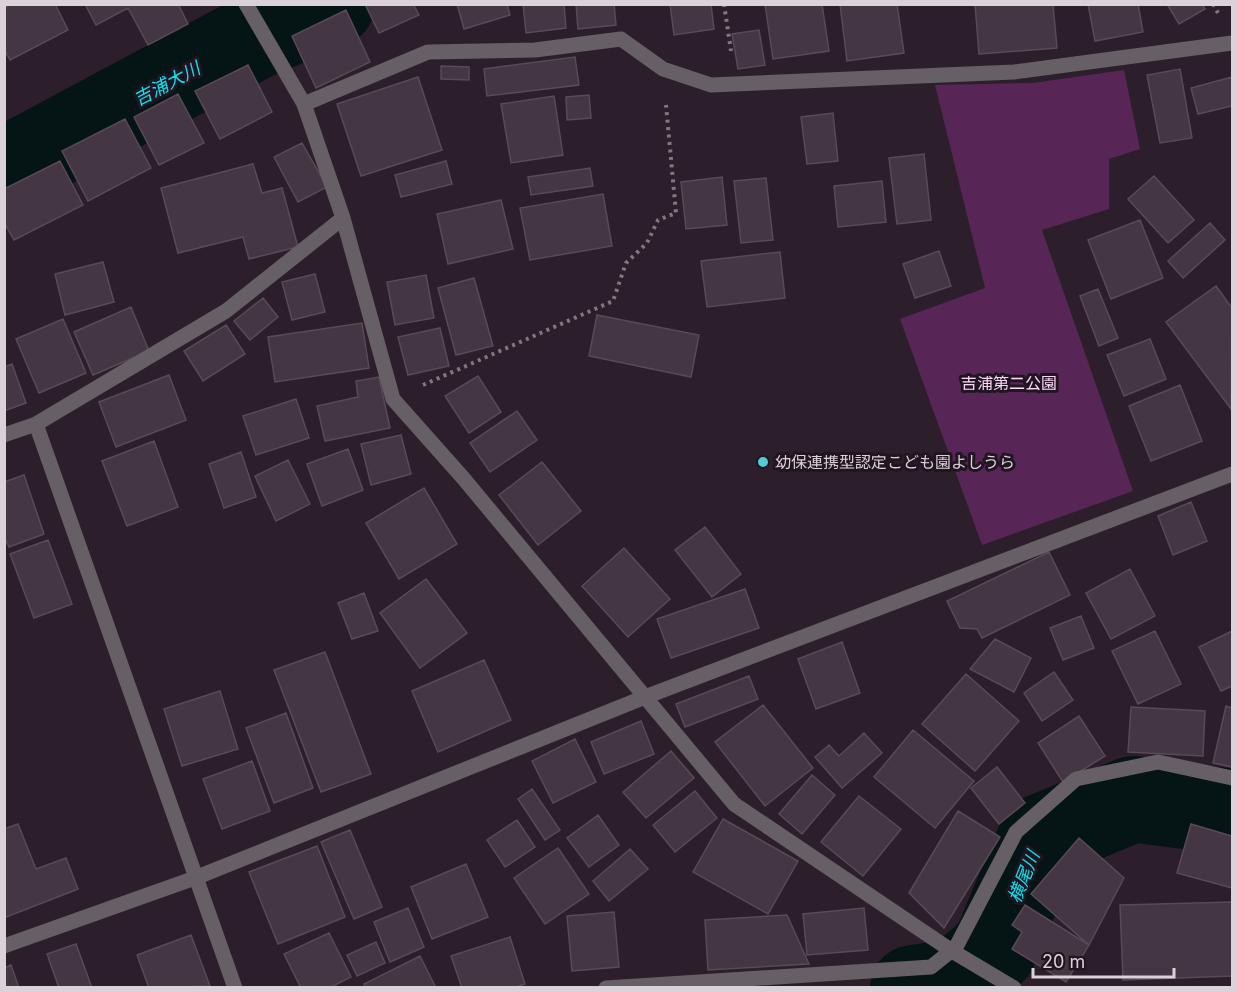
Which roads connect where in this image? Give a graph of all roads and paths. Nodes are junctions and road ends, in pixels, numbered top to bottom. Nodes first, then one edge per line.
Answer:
1 (724, 4) edge
2 (250, 6) edge
3 (1233, 43) edge
4 (663, 69) junction
5 (736, 84) junction
6 (304, 104) junction
7 (342, 218) junction
8 (393, 399) junction
9 (36, 424) junction
10 (4, 435) edge
11 (1233, 474) edge
12 (645, 697) junction
13 (1233, 778) edge
14 (195, 878) junction
15 (4, 946) edge
16 (952, 951) junction
17 (235, 987) edge
18 (606, 987) edge
19 (1014, 987) edge

1 - 5 path
2 - 6 street
3 - 5 street
4 - 5 street
4 - 6 street
4 - 8 path
6 - 7 street
7 - 8 street
7 - 9 street
8 - 12 street
9 - 10 street
9 - 14 street
11 - 12 street
12 - 14 street
12 - 16 street
13 - 16 street
14 - 15 street
14 - 17 street
16 - 18 street
16 - 19 street

